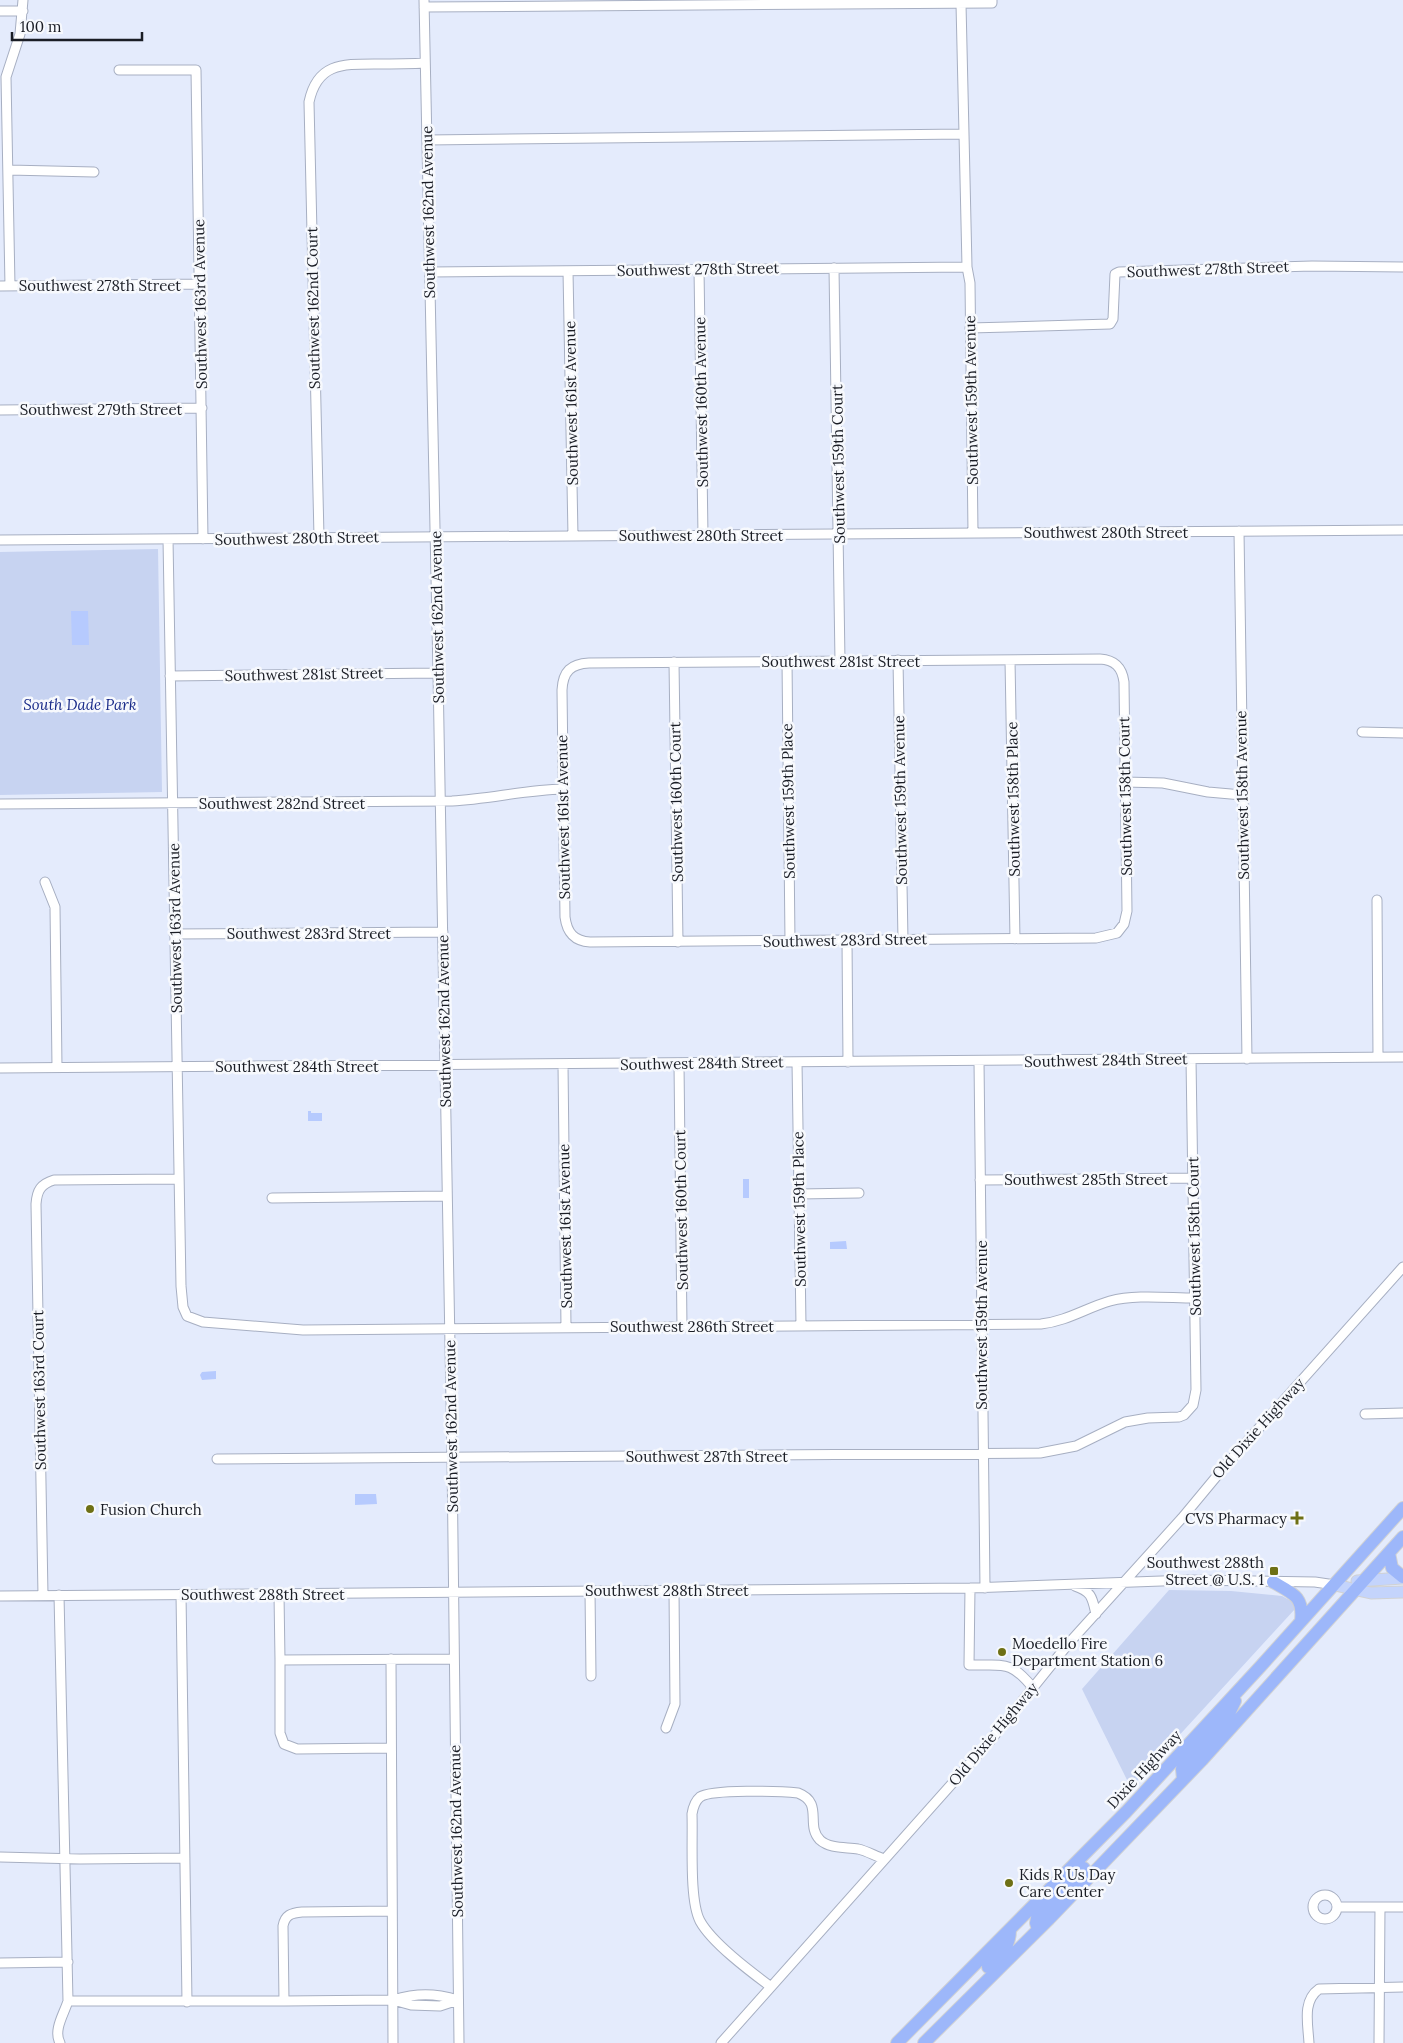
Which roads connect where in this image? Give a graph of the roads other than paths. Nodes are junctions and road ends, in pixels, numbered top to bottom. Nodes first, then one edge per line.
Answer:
1 (23, 0) edge
2 (888, 2) edge
3 (992, 2) edge
4 (487, 3) edge
5 (581, 3) edge
6 (677, 3) edge
7 (774, 3) edge
8 (424, 4) edge
9 (961, 4) junction
10 (24, 11) junction
11 (0, 12) edge
12 (425, 63) junction
13 (119, 70) dead end
14 (964, 134) junction
15 (427, 140) junction
16 (9, 170) junction
17 (94, 172) dead end
18 (967, 267) junction
19 (1403, 267) edge
20 (834, 268) junction
21 (699, 269) junction
22 (568, 271) junction
23 (430, 272) junction
24 (200, 284) junction
25 (0, 286) edge
26 (10, 286) junction
27 (970, 328) junction
28 (202, 408) junction
29 (0, 410) edge
30 (1403, 530) edge
31 (1238, 532) junction
32 (973, 533) junction
33 (839, 534) junction
34 (703, 535) junction
35 (435, 536) junction
36 (573, 536) junction
37 (319, 537) junction
38 (168, 539) junction
39 (203, 539) junction
40 (0, 540) edge
41 (840, 660) junction
42 (898, 660) junction
43 (1010, 660) junction
44 (787, 661) junction
45 (674, 662) junction
46 (1117, 664) joint
47 (566, 670) joint
48 (438, 673) junction
49 (170, 676) junction
50 (1362, 732) dead end
51 (1403, 733) edge
52 (1126, 782) junction
53 (563, 789) junction
54 (1242, 795) junction
55 (440, 801) junction
56 (0, 804) edge
57 (172, 804) junction
58 (45, 882) dead end
59 (1377, 900) dead end
60 (1122, 930) joint
61 (443, 932) junction
62 (174, 934) junction
63 (570, 934) joint
64 (1015, 939) junction
65 (847, 940) junction
66 (903, 940) junction
67 (790, 941) junction
68 (678, 942) junction
69 (1403, 1057) edge
70 (1378, 1058) junction
71 (1191, 1059) junction
72 (1247, 1059) junction
73 (979, 1061) junction
74 (797, 1062) junction
75 (848, 1062) junction
76 (563, 1064) junction
77 (679, 1064) junction
78 (445, 1065) junction
79 (57, 1067) junction
80 (177, 1067) junction
81 (0, 1068) edge
82 (1193, 1178) junction
83 (179, 1179) junction
84 (980, 1180) junction
85 (859, 1193) dead end
86 (799, 1194) junction
87 (447, 1196) junction
88 (272, 1198) dead end
89 (1403, 1267) edge
90 (1195, 1298) junction
91 (187, 1316) joint
92 (982, 1324) junction
93 (800, 1325) junction
94 (566, 1327) junction
95 (682, 1327) junction
96 (449, 1329) junction
97 (1189, 1412) joint
98 (1403, 1413) edge
99 (1365, 1414) dead end
100 (982, 1454) junction
101 (452, 1458) junction
102 (217, 1459) dead end
103 (1403, 1508) edge
104 (1403, 1537) edge
105 (1389, 1553) junction
106 (1403, 1578) edge
107 (1126, 1581) junction
108 (1273, 1582) junction
109 (1070, 1584) junction
110 (1335, 1585) junction
111 (1361, 1585) junction
112 (970, 1588) junction
113 (985, 1588) junction
114 (674, 1590) junction
115 (590, 1591) junction
116 (454, 1592) junction
117 (1403, 1592) edge
118 (181, 1594) junction
119 (279, 1594) junction
120 (43, 1595) junction
121 (59, 1595) junction
122 (0, 1596) edge
123 (1096, 1614) junction
124 (1302, 1621) junction
125 (391, 1659) junction
126 (454, 1659) junction
127 (280, 1660) junction
128 (592, 1676) dead end
129 (1033, 1688) junction
130 (1240, 1689) junction
131 (666, 1728) dead end
132 (391, 1748) junction
133 (1183, 1779) junction
134 (1107, 1832) junction
135 (0, 1857) edge
136 (65, 1858) junction
137 (185, 1858) junction
138 (884, 1859) junction
139 (1337, 1907) dead end
140 (1380, 1907) junction
141 (1403, 1907) edge
142 (392, 1911) junction
143 (1038, 1929) junction
144 (1010, 1930) junction
145 (68, 1962) junction
146 (0, 1963) edge
147 (771, 1987) junction
148 (1379, 1987) junction
149 (1403, 1987) edge
150 (393, 2000) junction
151 (458, 2000) junction
152 (68, 2001) junction
153 (284, 2001) junction
154 (187, 2002) junction
155 (940, 2028) junction
156 (60, 2043) edge
157 (394, 2043) edge
158 (459, 2043) edge
159 (721, 2043) edge
160 (897, 2043) edge
161 (924, 2043) edge
162 (1308, 2043) edge
163 (1379, 2043) edge

1 - 10 street
2 - 7 street
2 - 9 street
3 - 9 street
4 - 5 street
4 - 8 street
5 - 6 street
6 - 7 street
8 - 12 street, Southwest 162nd Avenue
9 - 14 street, Southwest 159th Avenue
10 - 11 street
10 - 16 street
12 - 15 street, Southwest 162nd Avenue
12 - 37 street, Southwest 162nd Court
13 - 24 street, Southwest 163rd Avenue
14 - 15 street
14 - 18 street, Southwest 159th Avenue
15 - 23 street, Southwest 162nd Avenue
16 - 17 street
16 - 26 street
18 - 20 street, Southwest 278th Street
18 - 27 street, Southwest 159th Avenue
19 - 27 street, Southwest 278th Street
20 - 21 street, Southwest 278th Street
20 - 33 street, Southwest 159th Court
21 - 22 street, Southwest 278th Street
21 - 34 street, Southwest 160th Avenue
22 - 23 street, Southwest 278th Street
22 - 36 street, Southwest 161st Avenue
23 - 35 street, Southwest 162nd Avenue
24 - 26 street, Southwest 278th Street
24 - 28 street, Southwest 163rd Avenue
25 - 26 street, Southwest 278th Street
27 - 32 street, Southwest 159th Avenue
28 - 29 street, Southwest 279th Street
28 - 39 street, Southwest 163rd Avenue
30 - 31 street, Southwest 280th Street
31 - 32 street, Southwest 280th Street
31 - 54 street, Southwest 158th Avenue
32 - 33 street, Southwest 280th Street
33 - 34 street, Southwest 280th Street
33 - 41 street, Southwest 159th Court
34 - 36 street, Southwest 280th Street
35 - 36 street, Southwest 280th Street
35 - 37 street, Southwest 280th Street
35 - 48 street, Southwest 162nd Avenue
37 - 39 street, Southwest 280th Street
38 - 39 street, Southwest 280th Street
38 - 40 street, Southwest 280th Street
38 - 49 street, Southwest 163rd Avenue
41 - 42 street, Southwest 281st Street
41 - 44 street, Southwest 281st Street
42 - 43 street, Southwest 281st Street
42 - 66 street, Southwest 159th Avenue
43 - 46 street, Southwest 281st Street
43 - 64 street, Southwest 158th Place
44 - 45 street, Southwest 281st Street
44 - 67 street, Southwest 159th Place
45 - 47 street, Southwest 281st Street
45 - 68 street, Southwest 160th Court
46 - 52 street, Southwest 158th Court
47 - 53 street, Southwest 161st Avenue
48 - 49 street, Southwest 281st Street
48 - 55 street, Southwest 162nd Avenue
49 - 57 street, Southwest 163rd Avenue
50 - 51 street
52 - 54 street
52 - 60 street, Southwest 158th Court
53 - 55 street, Southwest 282nd Street
53 - 63 street, Southwest 161st Avenue
54 - 72 street, Southwest 158th Avenue
55 - 57 street, Southwest 282nd Street
55 - 61 street, Southwest 162nd Avenue
56 - 57 street, Southwest 282nd Street
57 - 62 street, Southwest 163rd Avenue
58 - 79 street
59 - 70 street
60 - 64 street, Southwest 283rd Street
61 - 62 street, Southwest 283rd Street
61 - 78 street, Southwest 162nd Avenue
62 - 80 street, Southwest 163rd Avenue
63 - 68 street, Southwest 283rd Street
64 - 66 street, Southwest 283rd Street
65 - 66 street, Southwest 283rd Street
65 - 67 street, Southwest 283rd Street
65 - 75 street
67 - 68 street, Southwest 283rd Street
69 - 70 street, Southwest 284th Street
70 - 72 street, Southwest 284th Street
71 - 72 street, Southwest 284th Street
71 - 73 street, Southwest 284th Street
71 - 82 street, Southwest 158th Court
73 - 75 street, Southwest 284th Street
73 - 84 street, Southwest 159th Avenue
74 - 75 street, Southwest 284th Street
74 - 77 street, Southwest 284th Street
74 - 86 street, Southwest 159th Place
76 - 77 street, Southwest 284th Street
76 - 78 street, Southwest 284th Street
76 - 94 street, Southwest 161st Avenue
77 - 95 street, Southwest 160th Court
78 - 80 street, Southwest 284th Street
78 - 87 street, Southwest 162nd Avenue
79 - 80 street, Southwest 284th Street
79 - 81 street, Southwest 284th Street
80 - 83 street, Southwest 163rd Avenue
82 - 84 street, Southwest 285th Street
82 - 90 street, Southwest 158th Court
83 - 91 street, Southwest 163rd Avenue
83 - 120 street, Southwest 163rd Court
84 - 92 street, Southwest 159th Avenue
85 - 86 street
86 - 93 street, Southwest 159th Place
87 - 88 street
87 - 96 street, Southwest 162nd Avenue
89 - 107 street, Old Dixie Highway
90 - 92 street, Southwest 286th Street
90 - 97 street, Southwest 158th Court
91 - 96 street, Southwest 286th Street
92 - 93 street, Southwest 286th Street
92 - 100 street, Southwest 159th Avenue
93 - 95 street, Southwest 286th Street
94 - 95 street, Southwest 286th Street
94 - 96 street, Southwest 286th Street
96 - 101 street, Southwest 162nd Avenue
97 - 100 street, Southwest 287th Street
98 - 99 street
100 - 101 street, Southwest 287th Street
100 - 113 street, Southwest 159th Avenue
101 - 102 street, Southwest 287th Street
101 - 116 street, Southwest 162nd Avenue
103 - 110 highway, Dixie Highway
104 - 105 highway
105 - 106 highway
105 - 111 highway
106 - 111 main road, Southwest 288th Street
107 - 108 street, Southwest 288th Street
107 - 109 street, Southwest 288th Street
107 - 123 street, Old Dixie Highway
108 - 110 street, Southwest 288th Street
108 - 124 highway
109 - 113 street, Southwest 288th Street
109 - 123 street
110 - 111 main road, Southwest 288th Street
110 - 124 highway, Dixie Highway
111 - 117 main road, Southwest 288th Street
111 - 133 highway
112 - 113 street, Southwest 288th Street
112 - 114 street, Southwest 288th Street
112 - 129 street
114 - 115 street, Southwest 288th Street
114 - 131 street
115 - 116 street, Southwest 288th Street
115 - 128 street
116 - 119 street, Southwest 288th Street
116 - 126 street, Southwest 162nd Avenue
118 - 119 street, Southwest 288th Street
118 - 121 street, Southwest 288th Street
118 - 137 street
119 - 127 street
120 - 121 street, Southwest 288th Street
120 - 122 street, Southwest 288th Street
121 - 136 street
123 - 129 street, Old Dixie Highway
124 - 130 highway, Dixie Highway
125 - 126 street
125 - 127 street
125 - 132 street
126 - 151 street, Southwest 162nd Avenue
127 - 132 street
129 - 138 street, Old Dixie Highway
130 - 133 highway
130 - 134 highway, Dixie Highway
132 - 142 street
133 - 143 highway
134 - 143 highway
134 - 144 highway, Dixie Highway
135 - 136 street
136 - 137 street
136 - 145 street
137 - 154 street
138 - 147 street, Old Dixie Highway
138 - 147 street
139 - 140 street
140 - 141 street
140 - 148 street
142 - 150 street
142 - 153 street
143 - 155 highway
144 - 155 highway
144 - 160 highway, Dixie Highway
145 - 146 street
145 - 152 street
147 - 159 street, Old Dixie Highway
148 - 149 street
148 - 162 street
148 - 163 street
150 - 151 street
150 - 153 street
150 - 157 street
151 - 158 street, Southwest 162nd Avenue
152 - 154 street
152 - 156 street
153 - 154 street
155 - 161 highway

